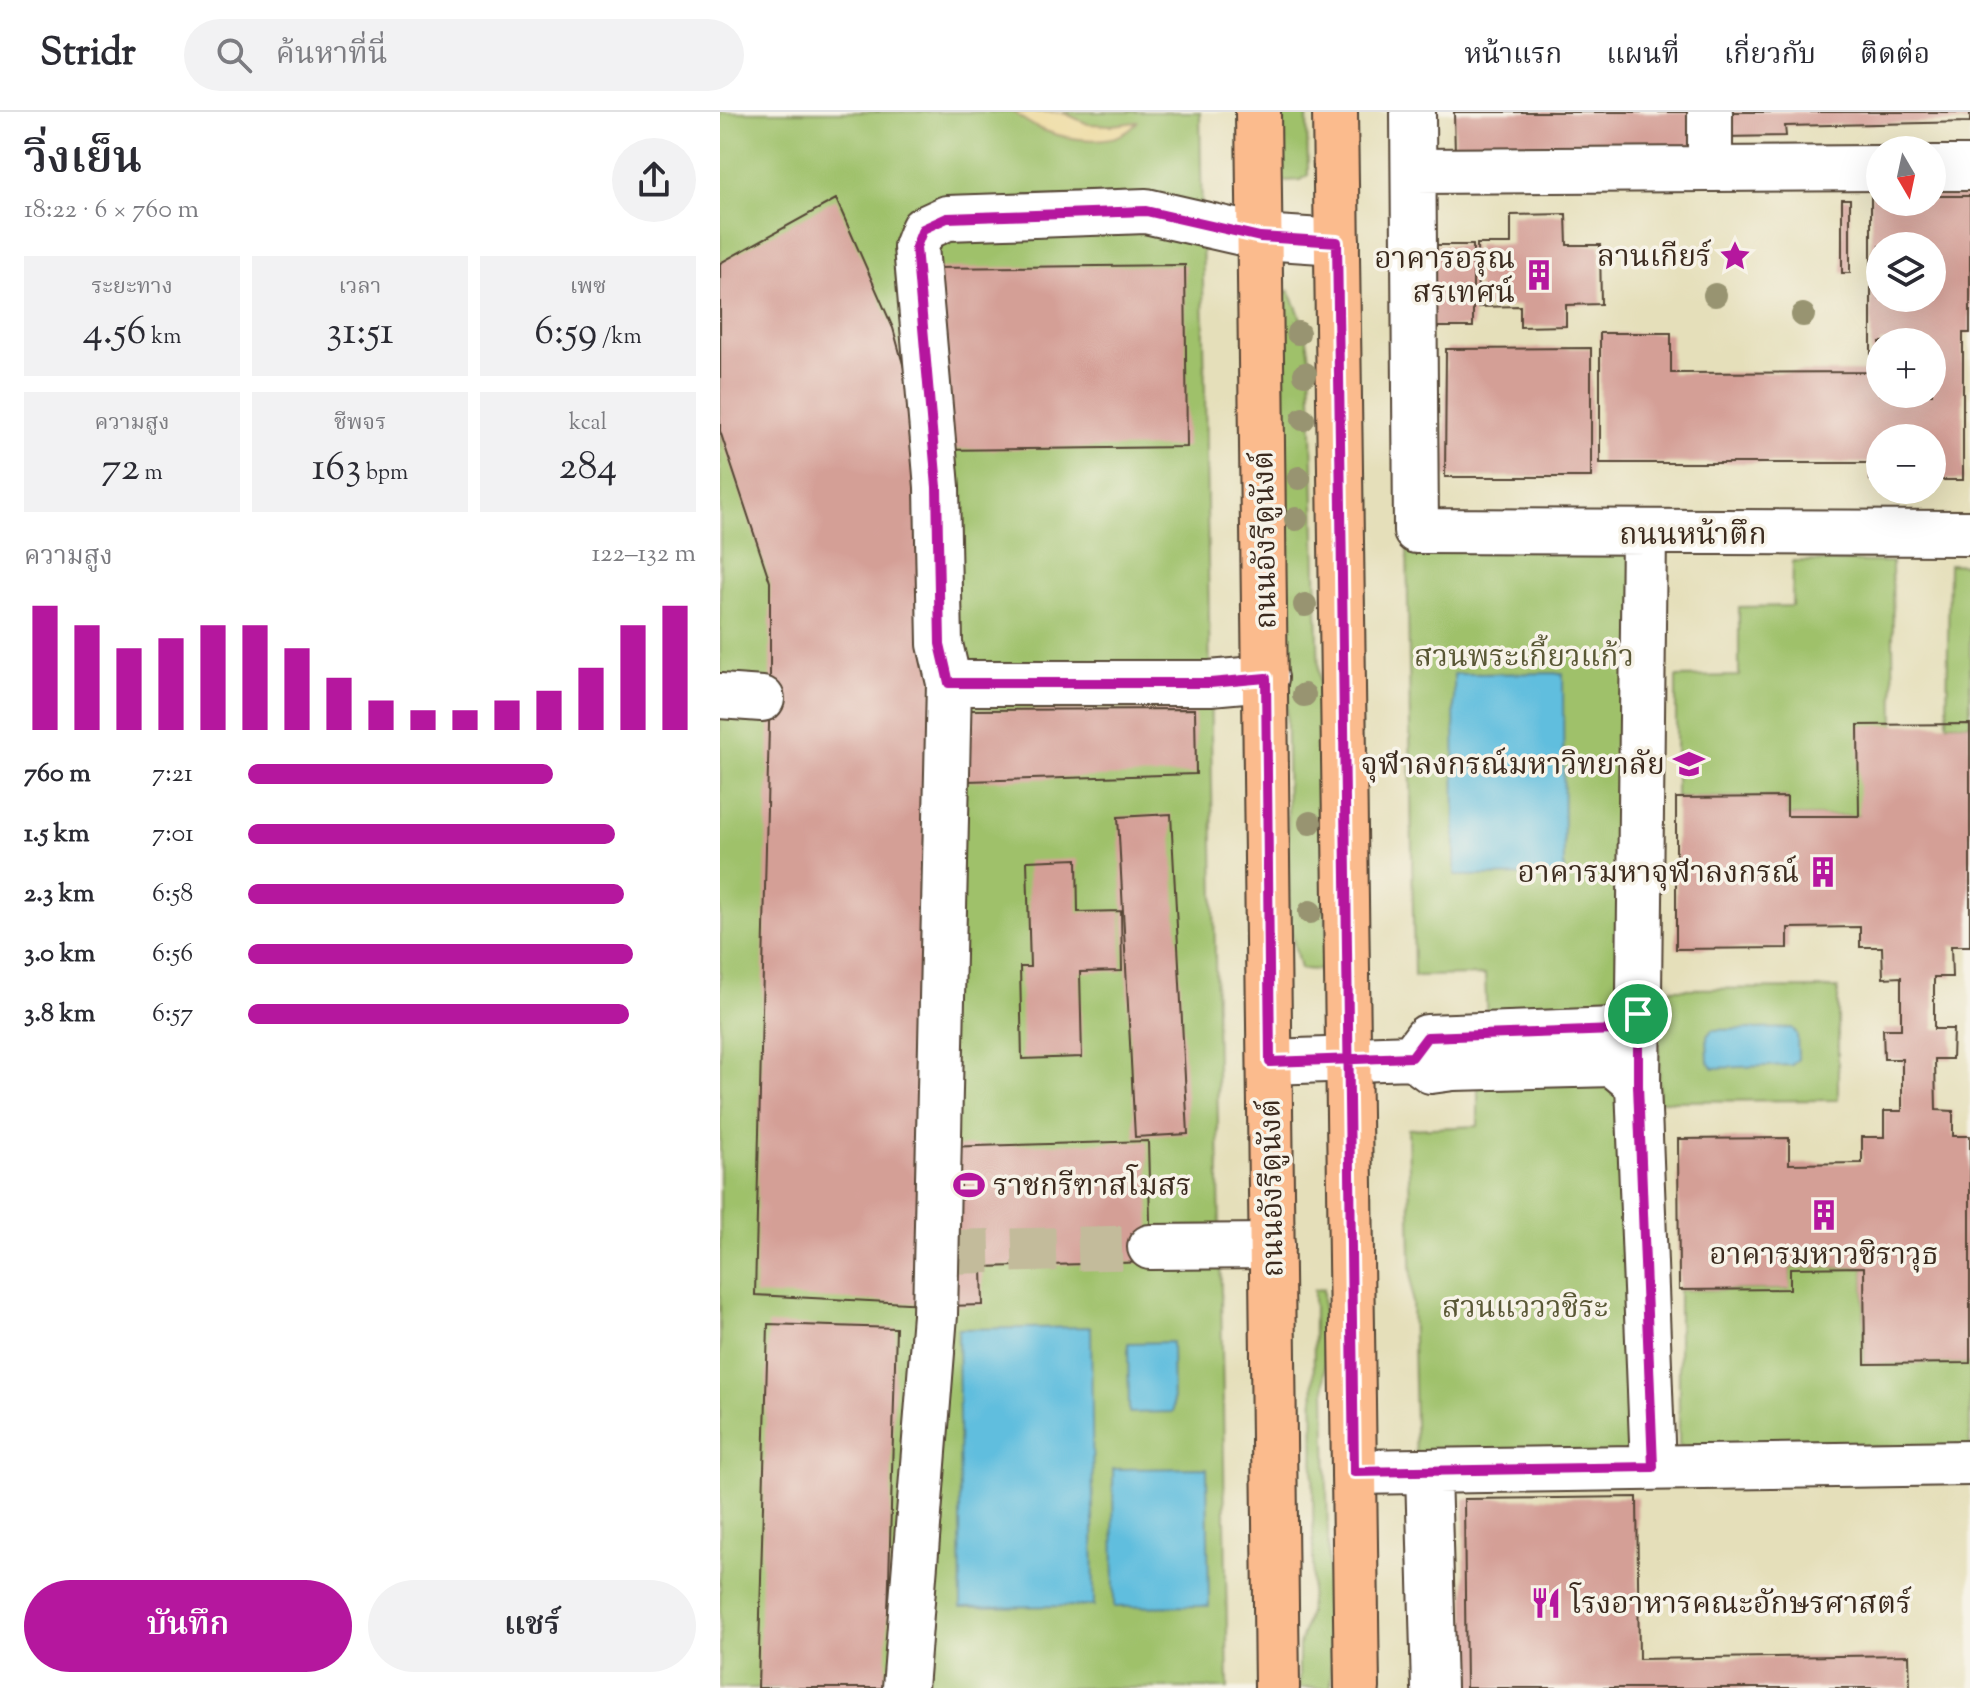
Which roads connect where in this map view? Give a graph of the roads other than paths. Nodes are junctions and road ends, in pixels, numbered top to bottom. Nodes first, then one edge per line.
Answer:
1 (1258, 112) edge
2 (1335, 112) edge
3 (1413, 112) edge
4 (1710, 112) edge
5 (1866, 168) edge
6 (1946, 168) edge
7 (1970, 168) edge
8 (1710, 169) junction
9 (1414, 171) junction
10 (1260, 237) junction
11 (1337, 242) junction
12 (1970, 533) edge
13 (1644, 534) junction
14 (1266, 678) junction
15 (949, 683) junction
16 (1638, 1014) junction
17 (1412, 1057) junction
18 (1349, 1060) junction
19 (1270, 1062) junction
20 (1638, 1085) junction
21 (1272, 1246) junction
22 (1150, 1247) tunnel mouth
23 (1970, 1463) edge
24 (1653, 1467) junction
25 (1354, 1472) junction
26 (1428, 1472) junction
27 (905, 1688) edge
28 (1277, 1688) edge
29 (1357, 1688) edge
30 (1434, 1688) edge

1 - 10 main road, ถนนอังรีดูนังต์
2 - 11 main road
3 - 9 street
4 - 8 street
5 - 8 street
6 - 7 street
8 - 9 street
9 - 13 street, ถนนหน้าตึก
10 - 11 street
10 - 14 main road, ถนนอังรีดูนังต์
10 - 15 street
11 - 18 main road
12 - 13 street, ถนนหน้าตึก
13 - 16 street
14 - 15 street
14 - 19 main road, ถนนอังรีดูนังต์
15 - 27 street
16 - 17 street
16 - 20 street
17 - 18 street
17 - 20 street
18 - 19 street
18 - 25 main road
19 - 21 main road, ถนนอังรีดูนังต์
20 - 24 street
21 - 22 street
21 - 28 main road, ถนนอังรีดูนังต์
23 - 24 street
24 - 26 street
25 - 26 street
25 - 29 main road
26 - 30 street

